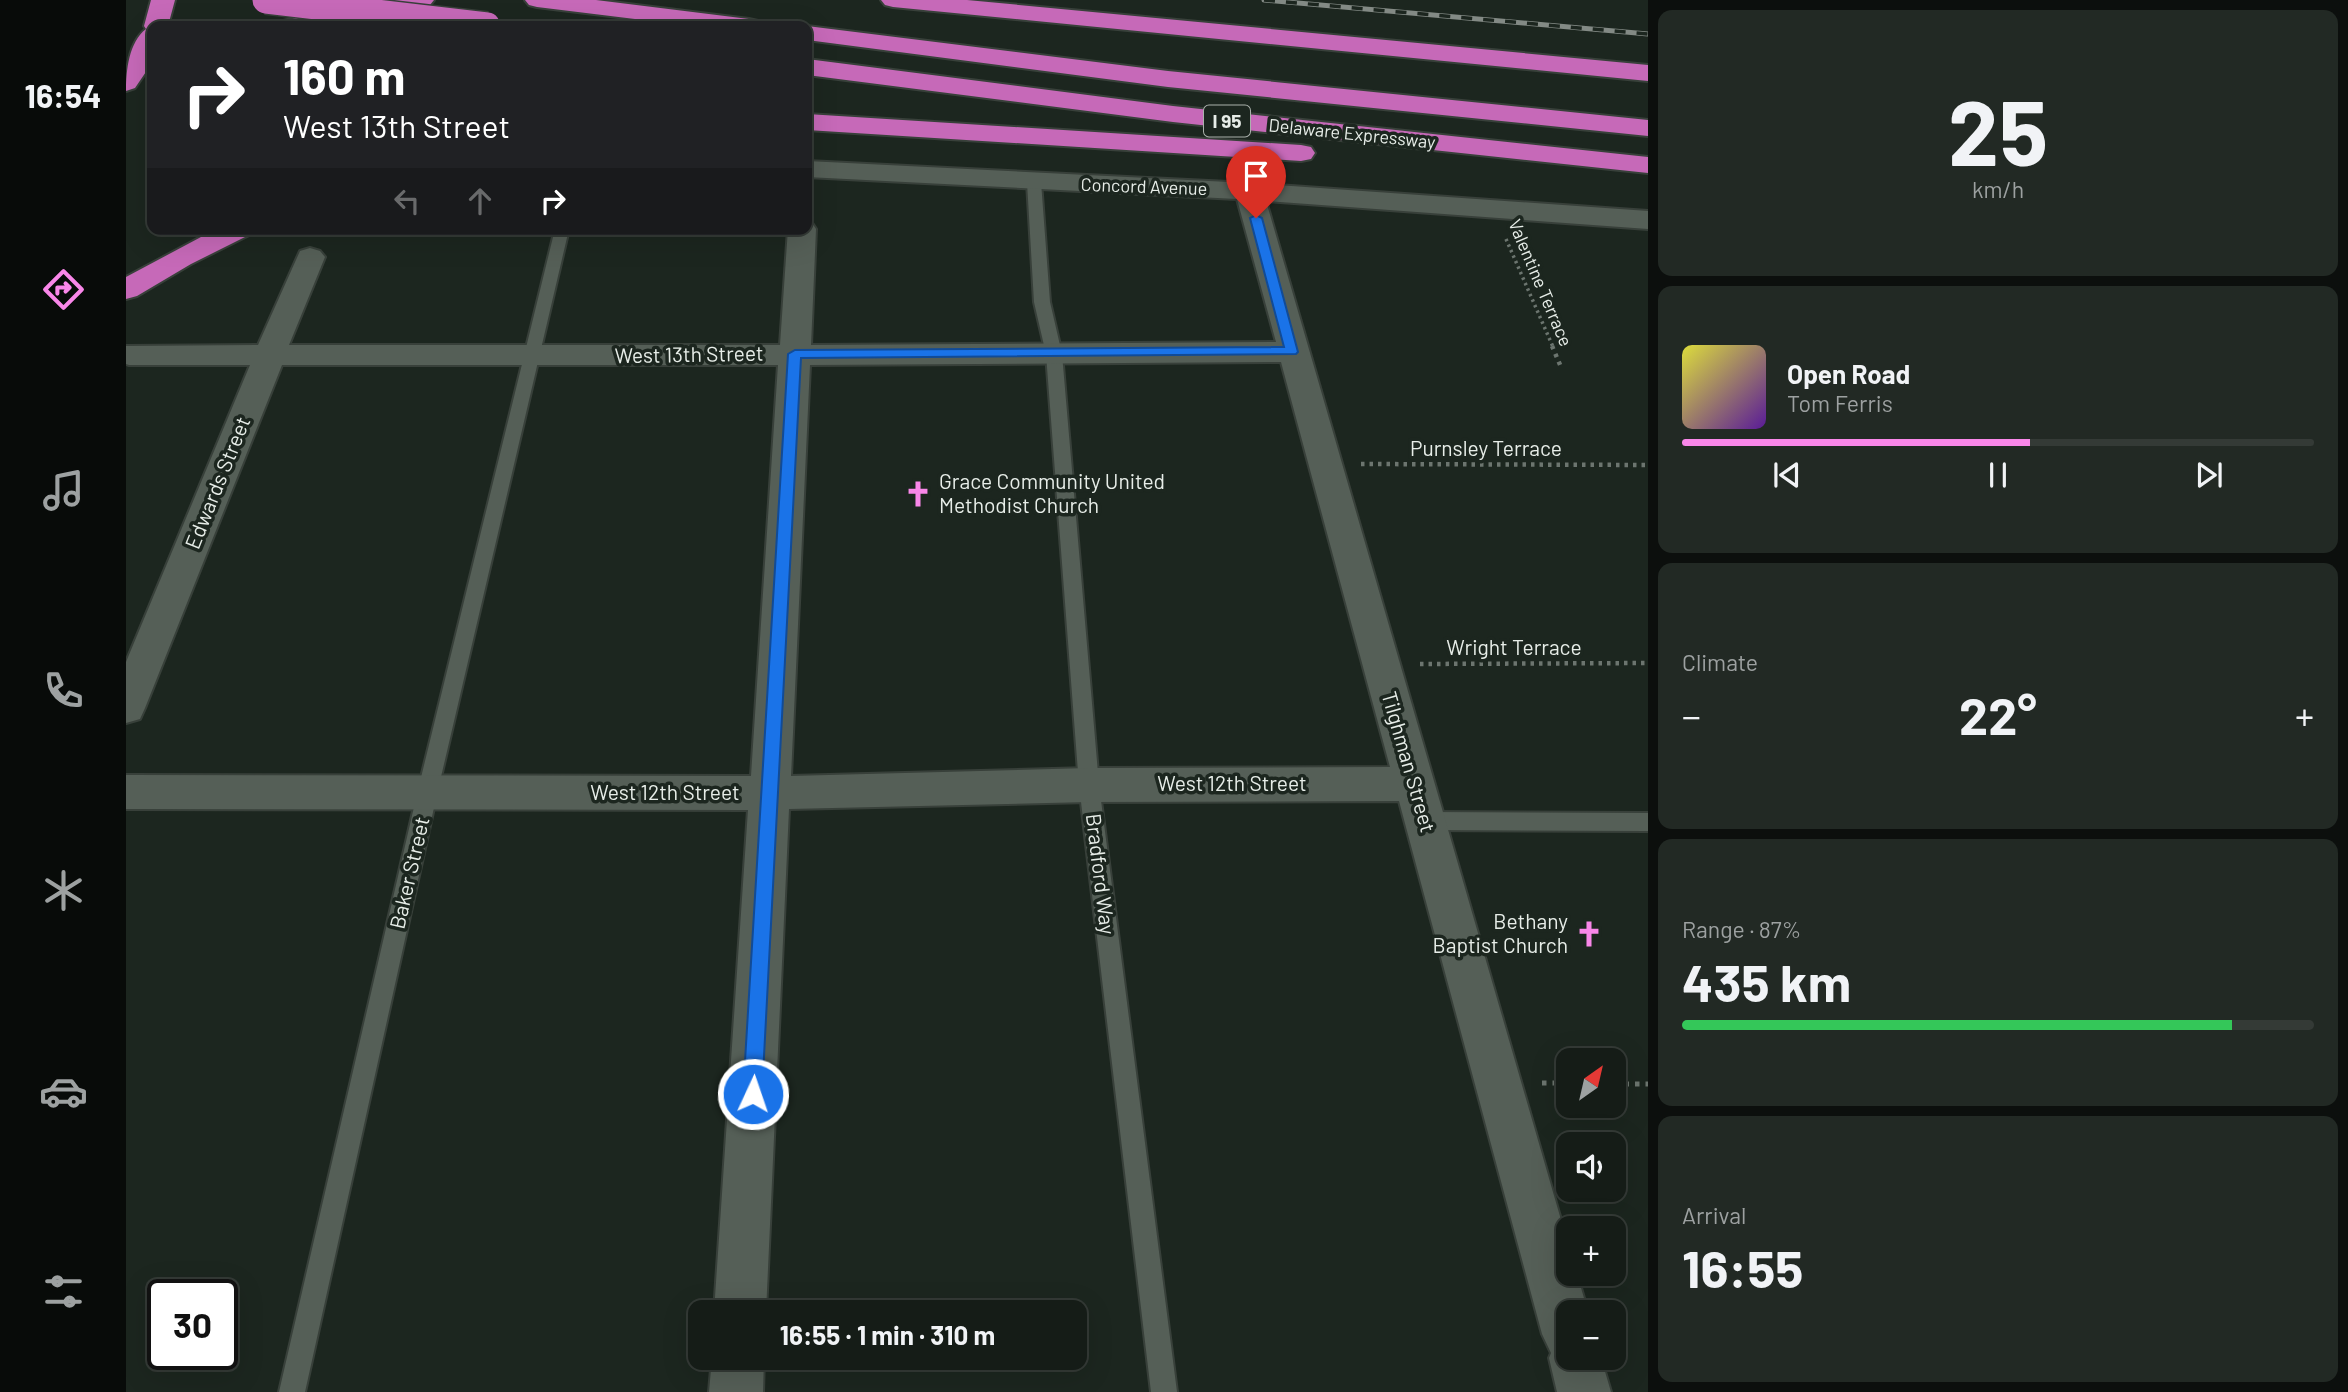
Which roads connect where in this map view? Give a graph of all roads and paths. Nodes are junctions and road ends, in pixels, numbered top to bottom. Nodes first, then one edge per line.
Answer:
1 (163, 0) edge
2 (266, 0) edge
3 (422, 0) edge
4 (537, 0) edge
5 (893, 0) edge
6 (1056, 0) edge
7 (157, 21) edge
8 (311, 21) edge
9 (444, 21) edge
10 (706, 21) edge
11 (812, 34) edge
12 (1309, 38) junction
13 (147, 47) edge
14 (812, 68) edge
15 (1648, 73) edge
16 (147, 79) edge
17 (126, 86) edge
18 (812, 122) edge
19 (1648, 128) edge
20 (1648, 164) edge
21 (812, 169) edge
22 (1034, 182) junction
23 (1648, 183) edge
24 (1249, 191) junction
25 (1494, 209) junction
26 (1648, 220) edge
27 (227, 235) edge
28 (561, 235) edge
29 (802, 235) edge
30 (310, 257) dead end
31 (126, 290) edge
32 (1292, 352) junction
33 (795, 354) junction
34 (1054, 354) junction
35 (129, 355) dead end
36 (534, 356) junction
37 (270, 357) junction
38 (1561, 367) dead end
39 (1325, 464) junction
40 (1648, 465) edge
41 (1648, 663) edge
42 (1381, 664) junction
43 (126, 708) edge
44 (1089, 785) junction
45 (126, 792) edge
46 (769, 793) junction
47 (428, 794) junction
48 (1419, 802) junction
49 (1648, 822) edge
50 (1626, 1084) edge
51 (1648, 1084) edge
52 (741, 1300) edge
53 (1558, 1300) edge
54 (737, 1370) edge
55 (1578, 1370) edge
56 (292, 1392) edge
57 (736, 1392) edge
58 (1164, 1392) edge
59 (1584, 1392) edge

1 - 7 highway
2 - 9 highway, bridge
3 - 8 highway
4 - 10 highway
5 - 12 highway
6 - 12 highway
11 - 19 highway, Delaware Expressway / I 95
12 - 15 highway
13 - 17 highway
14 - 20 highway, Delaware Expressway / I 95
16 - 17 highway
18 - 23 highway
21 - 22 street, Concord Avenue
22 - 24 street, Concord Avenue
22 - 34 lane, Bradford Way
24 - 25 street, Concord Avenue
24 - 32 street, Tilghman Street
25 - 26 street, Concord Avenue
25 - 38 path, Valentine Terrace
27 - 31 highway
28 - 36 lane
29 - 33 street
30 - 37 street, Edwards Street
32 - 34 street, West 13th Street
32 - 39 street, Tilghman Street
33 - 34 street, West 13th Street
33 - 36 street, West 13th Street
33 - 46 street
34 - 44 lane, Bradford Way
35 - 37 street, West 13th Street
36 - 37 street, West 13th Street
36 - 47 lane, Baker Street
37 - 43 street, Edwards Street
39 - 40 path, Purnsley Terrace
39 - 42 street, Tilghman Street
41 - 42 path, Wright Terrace
42 - 48 street, Tilghman Street
44 - 46 street, West 12th Street
44 - 48 street, West 12th Street
44 - 58 lane, Bradford Way
45 - 47 street, West 12th Street
46 - 47 street, West 12th Street
46 - 52 street
47 - 56 lane, Baker Street
48 - 49 lane
48 - 53 street, Tilghman Street
50 - 51 path
54 - 57 street
55 - 59 street

